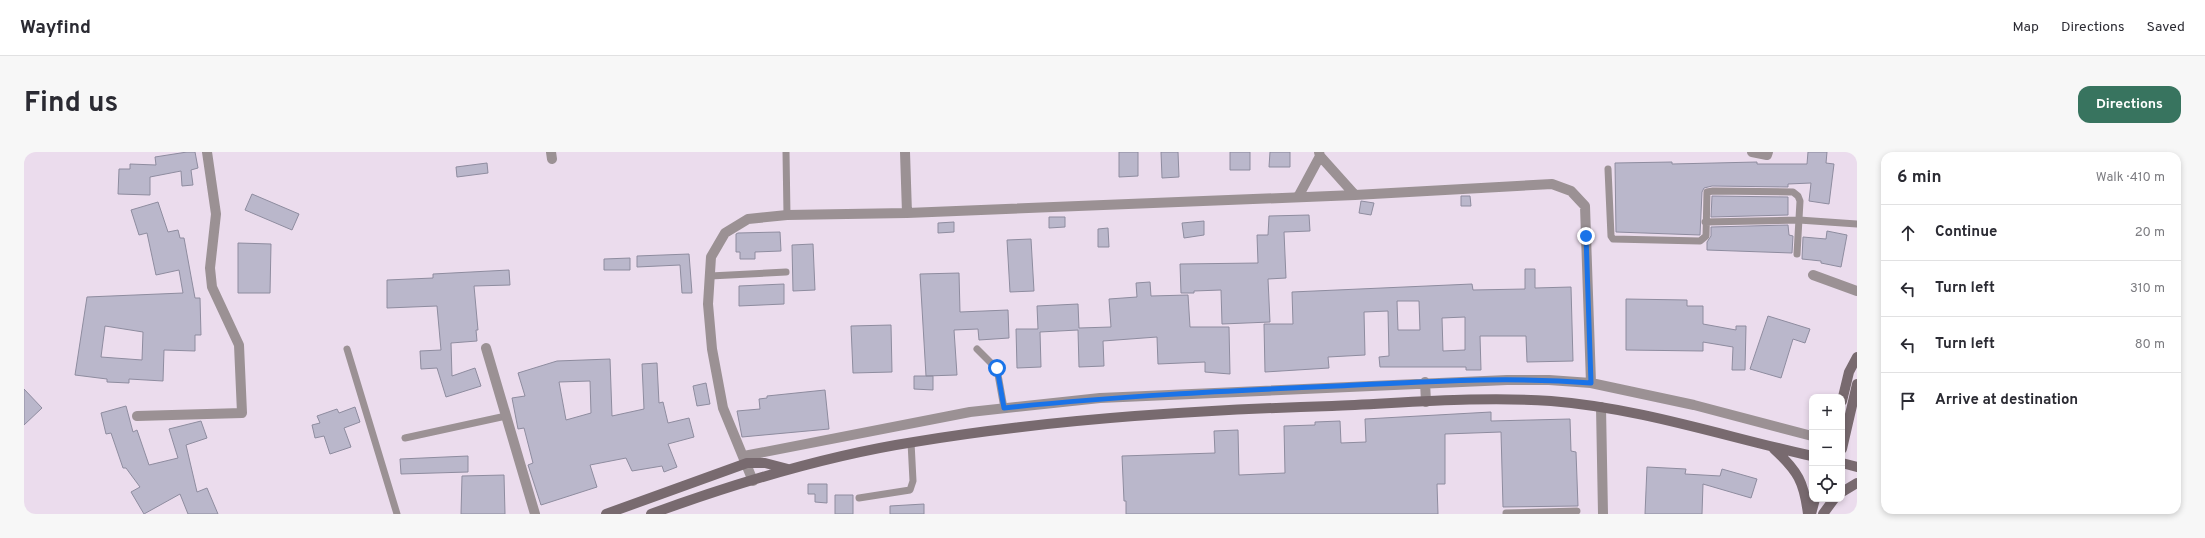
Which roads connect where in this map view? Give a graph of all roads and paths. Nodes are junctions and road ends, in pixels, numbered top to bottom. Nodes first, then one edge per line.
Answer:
1 (207, 152) edge
2 (786, 152) edge
3 (905, 152) edge
4 (1752, 152) edge
5 (1768, 152) edge
6 (1319, 154) edge
7 (1608, 169) dead end
8 (1355, 195) junction
9 (1298, 197) junction
10 (907, 213) junction
11 (787, 215) junction
12 (1799, 220) junction
13 (1706, 222) junction
14 (1857, 224) edge
15 (1798, 254) dead end
16 (786, 272) dead end
17 (1813, 275) dead end
18 (710, 276) junction
19 (1857, 291) edge
20 (347, 348) dead end
21 (486, 348) dead end
22 (977, 348) dead end
23 (1857, 357) edge
24 (1425, 382) junction
25 (1591, 383) junction
26 (1857, 384) edge
27 (1844, 394) edge
28 (1426, 402) junction
29 (1601, 407) junction
30 (1004, 408) junction
31 (137, 416) dead end
32 (506, 416) junction
33 (1809, 435) edge
34 (1845, 436) edge
35 (405, 438) dead end
36 (911, 442) junction
37 (1772, 448) junction
38 (1809, 455) edge
39 (745, 460) junction
40 (1845, 464) edge
41 (1857, 467) edge
42 (789, 469) junction
43 (752, 480) junction
44 (1857, 483) edge
45 (1845, 490) edge
46 (859, 498) dead end
47 (1814, 502) edge
48 (1826, 502) edge
49 (1832, 502) edge
50 (1577, 511) dead end
51 (1506, 513) edge
52 (1542, 513) edge
53 (397, 514) edge
54 (535, 514) edge
55 (606, 514) edge
56 (651, 514) edge
57 (1603, 514) edge
58 (1809, 514) edge
59 (1822, 514) edge

1 - 31 street
2 - 11 lane
3 - 10 street
4 - 5 street
6 - 8 street
6 - 9 street
7 - 13 lane
8 - 9 street
8 - 25 street
9 - 10 street
10 - 11 street
11 - 18 street
12 - 13 lane
12 - 13 lane
12 - 14 lane
12 - 15 lane
16 - 18 lane
17 - 19 street
18 - 39 street
20 - 53 lane
21 - 32 street
22 - 30 lane
23 - 27 main road
24 - 25 street
24 - 28 street
24 - 30 street
25 - 33 street
26 - 34 main road
28 - 29 main road
28 - 36 main road
29 - 37 main road
29 - 57 street
30 - 39 street
32 - 35 lane
32 - 54 street
36 - 42 main road
36 - 46 lane
37 - 38 main road
37 - 58 main road
39 - 42 main road
39 - 43 street
39 - 55 main road
40 - 41 main road
42 - 43 main road
43 - 56 main road
44 - 45 main road
47 - 58 main road
48 - 59 main road
49 - 59 main road
50 - 52 lane
51 - 52 lane

